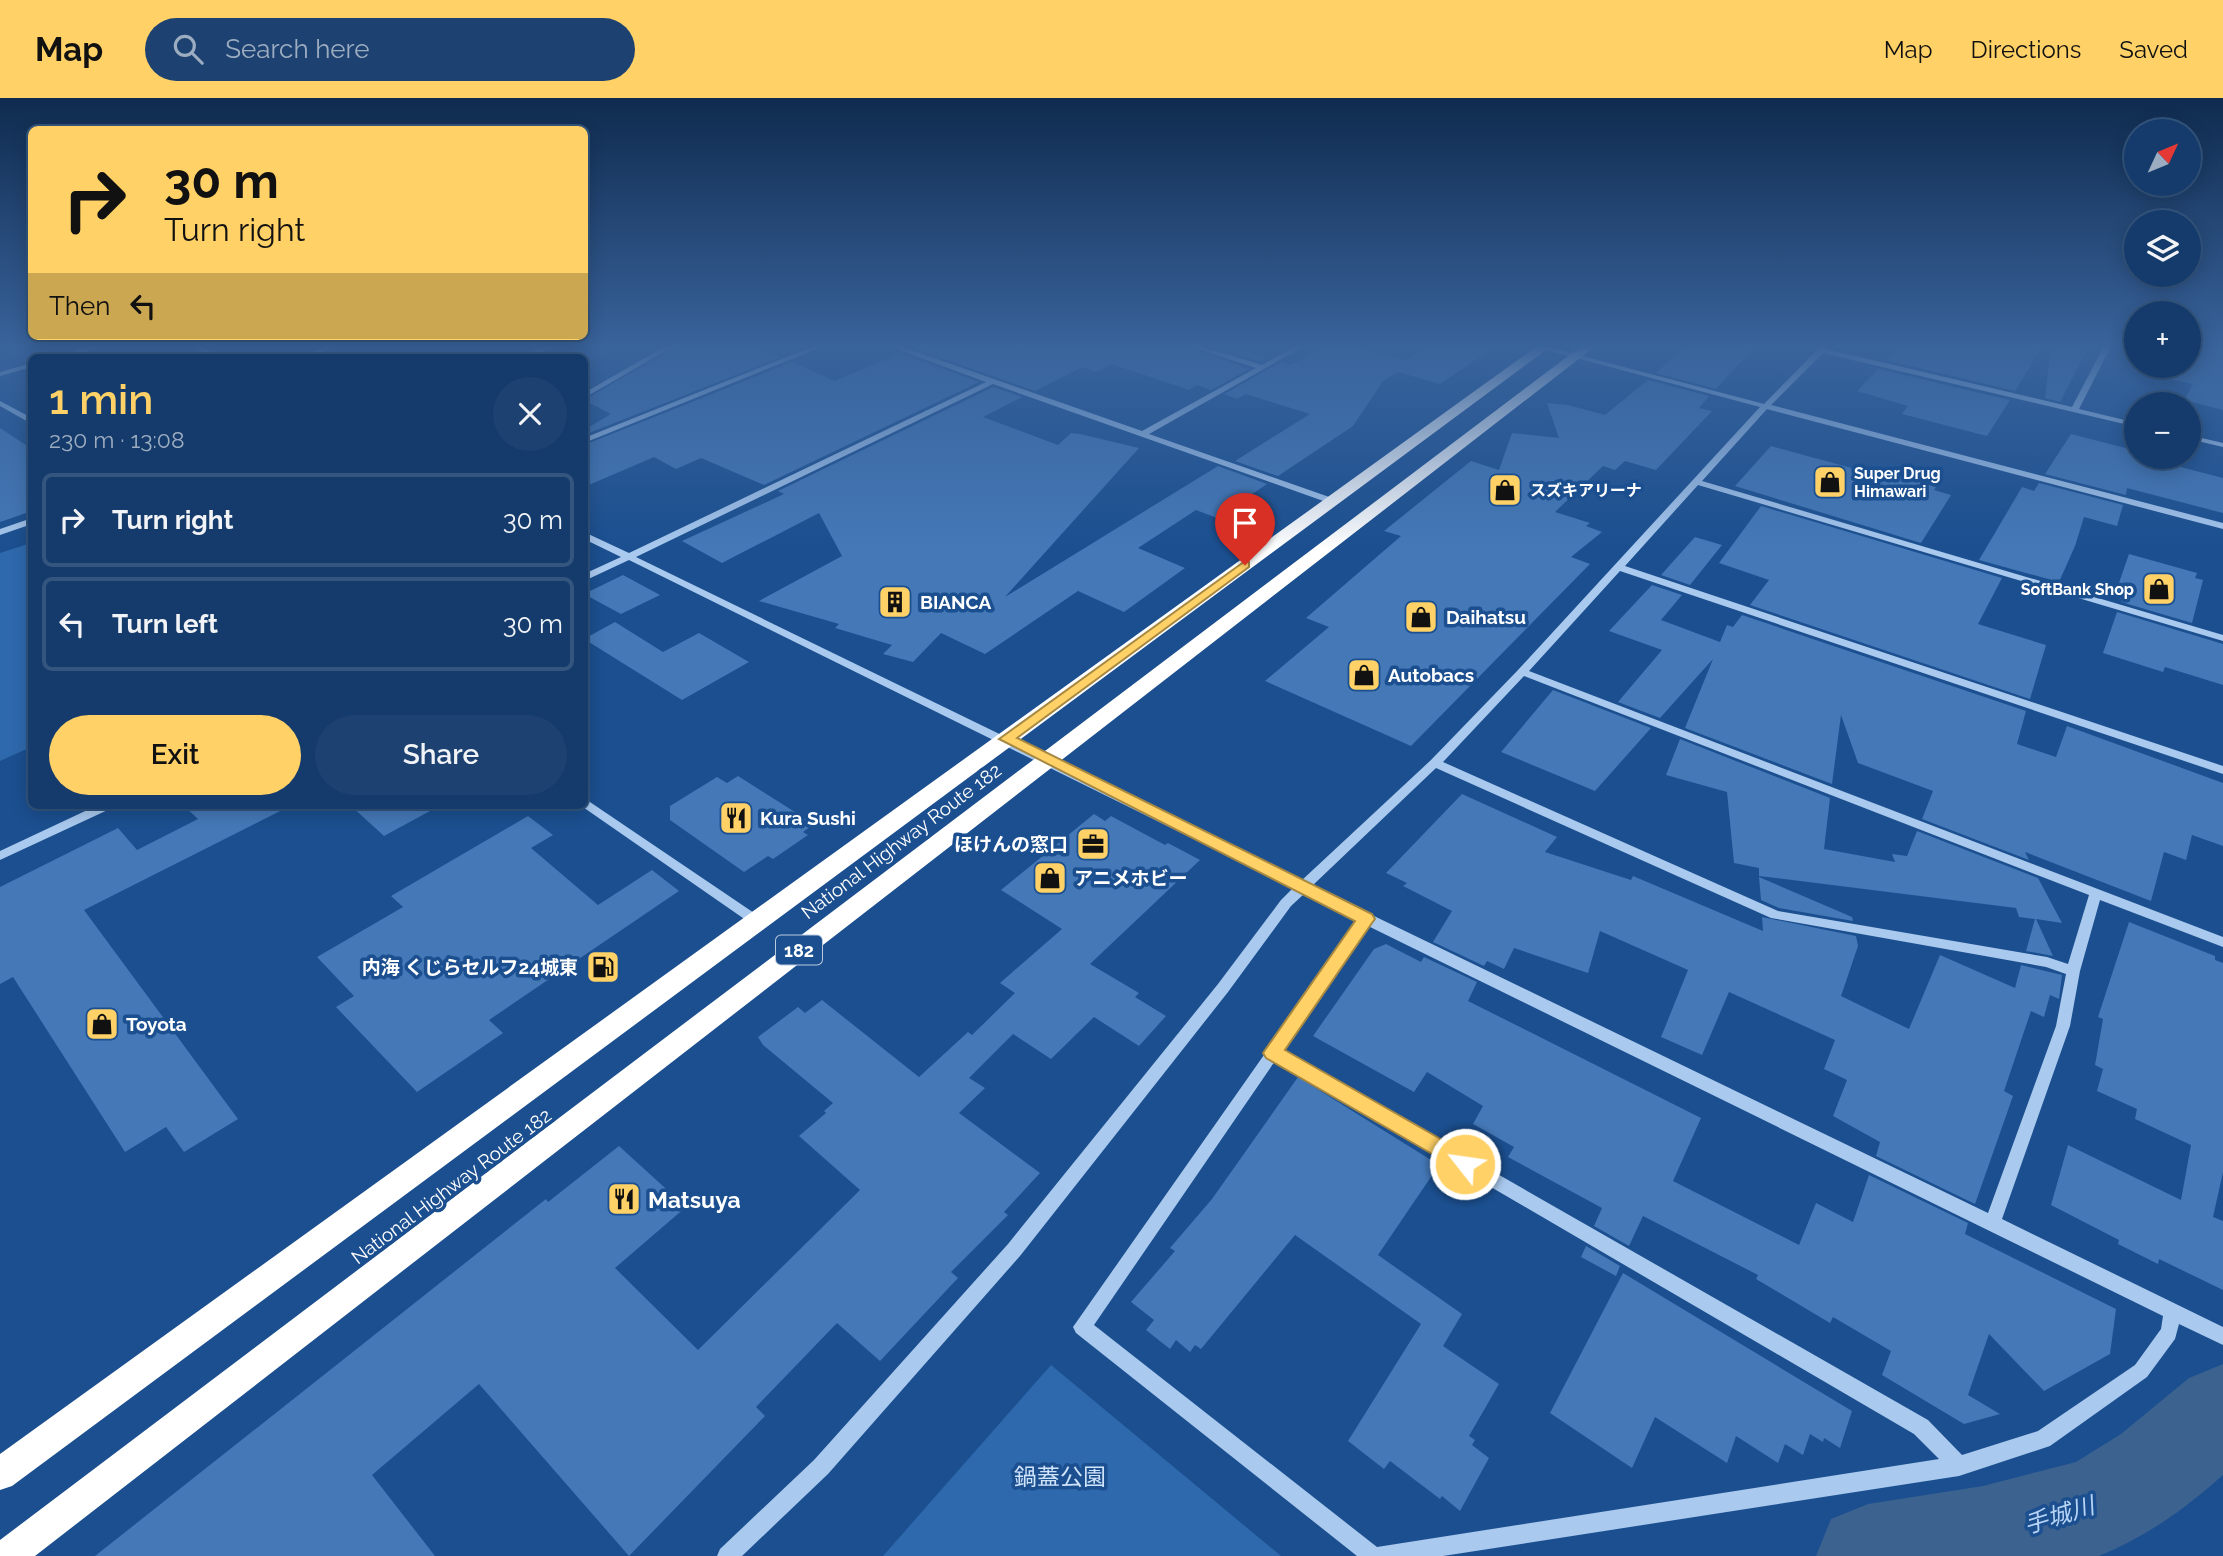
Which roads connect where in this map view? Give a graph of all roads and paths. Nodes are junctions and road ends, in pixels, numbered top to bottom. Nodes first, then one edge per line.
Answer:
1 (656, 412) edge
2 (929, 412) edge
3 (1077, 412) edge
4 (1184, 412) edge
5 (1451, 412) edge
6 (1504, 412) edge
7 (1760, 412) edge
8 (1784, 412) edge
9 (2083, 412) edge
10 (2124, 422) edge
11 (1143, 435) junction
12 (588, 439) edge
13 (2201, 440) edge
14 (2223, 445) edge
15 (1697, 482) junction
16 (1332, 501) junction
17 (28, 523) edge
18 (2223, 526) edge
19 (0, 532) edge
20 (588, 537) edge
21 (629, 557) junction
22 (1619, 567) junction
23 (588, 576) edge
24 (2223, 638) edge
25 (1522, 672) junction
26 (1006, 739) junction
27 (1048, 760) junction
28 (1435, 763) junction
29 (2223, 771) edge
30 (588, 805) edge
31 (100, 809) edge
32 (0, 856) edge
33 (1304, 887) junction
34 (2096, 893) junction
35 (1366, 919) junction
36 (758, 922) junction
37 (2223, 942) edge
38 (2073, 971) junction
39 (1273, 1053) junction
40 (1993, 1222) junction
41 (2173, 1311) junction
42 (2218, 1333) edge
43 (1959, 1466) junction
44 (0, 1474) edge
45 (7, 1556) edge
46 (727, 1556) edge
47 (1373, 1556) edge
48 (1379, 1556) edge

1 - 12 street
2 - 21 street
3 - 11 street
4 - 11 street
5 - 16 highway, National Highway Route 182 / 182
6 - 27 highway, National Highway Route 182 / 182
7 - 15 street
8 - 18 street
9 - 10 street
11 - 16 street
13 - 14 street
15 - 22 street
15 - 24 street
16 - 26 highway, National Highway Route 182 / 182
17 - 19 street
20 - 21 street
21 - 23 street
21 - 26 street
22 - 25 street
22 - 29 street
25 - 28 street
25 - 34 street
26 - 27 street
26 - 36 highway, National Highway Route 182 / 182
27 - 33 street
27 - 45 highway, National Highway Route 182 / 182
28 - 33 street
28 - 38 street
30 - 36 street
31 - 32 street
33 - 35 street
33 - 46 street
34 - 37 street
34 - 38 street
35 - 39 street
35 - 40 street
36 - 44 highway, National Highway Route 182 / 182
38 - 40 street
39 - 43 street
39 - 47 street
40 - 41 street
41 - 42 street
41 - 43 street
43 - 48 street

